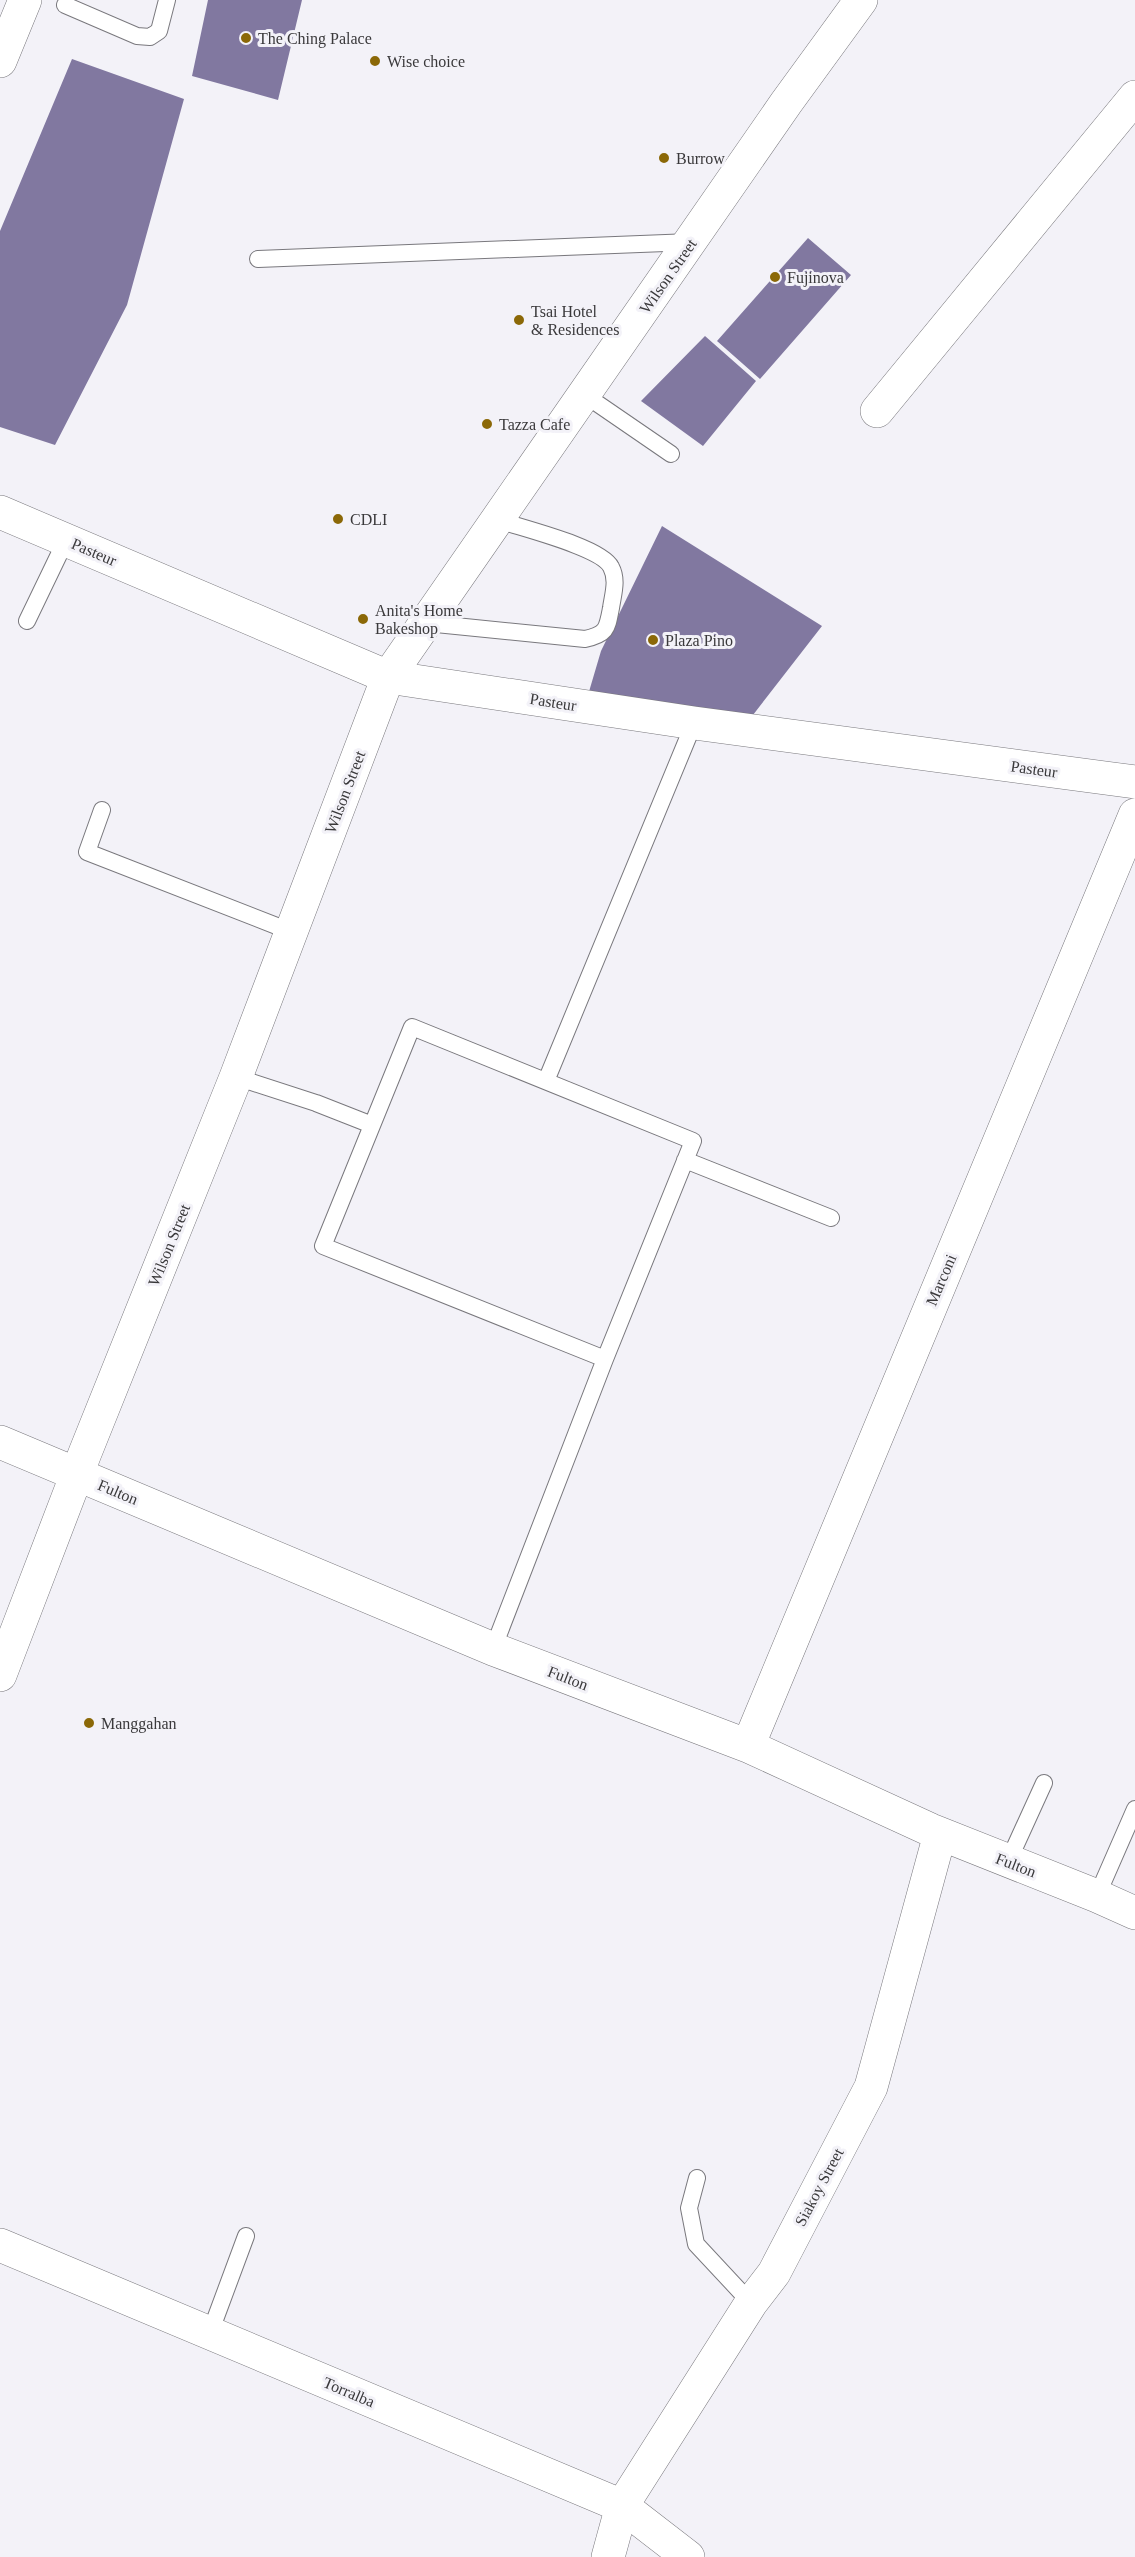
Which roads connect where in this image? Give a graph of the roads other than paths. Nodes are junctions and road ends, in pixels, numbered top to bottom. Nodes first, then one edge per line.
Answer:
1 (25, 0) edge
2 (167, 0) edge
3 (861, 0) edge
4 (62, 2) edge
5 (0, 61) edge
6 (1135, 97) edge
7 (692, 242) junction
8 (258, 260) dead end
9 (585, 395) junction
10 (877, 411) dead end
11 (671, 454) dead end
12 (0, 512) edge
13 (498, 520) junction
14 (66, 540) junction
15 (27, 621) dead end
16 (426, 623) junction
17 (388, 677) junction
18 (694, 723) junction
19 (1135, 782) edge
20 (102, 810) dead end
21 (1135, 815) edge
22 (292, 932) junction
23 (236, 1077) junction
24 (546, 1082) junction
25 (372, 1125) junction
26 (685, 1160) junction
27 (831, 1218) dead end
28 (605, 1359) junction
29 (0, 1442) edge
30 (77, 1474) junction
31 (493, 1649) junction
32 (0, 1675) edge
33 (748, 1746) junction
34 (1044, 1783) dead end
35 (1135, 1809) edge
36 (940, 1834) junction
37 (1008, 1862) junction
38 (1097, 1896) junction
39 (1135, 1913) edge
40 (697, 2178) dead end
41 (246, 2236) dead end
42 (0, 2245) edge
43 (751, 2303) junction
44 (210, 2333) junction
45 (622, 2506) junction
46 (608, 2557) edge
47 (688, 2557) edge

1 - 5 street
2 - 4 lane
3 - 7 street, Wilson Street
6 - 10 street
7 - 8 lane
7 - 9 street, Wilson Street
9 - 11 lane
9 - 13 street, Wilson Street
12 - 14 street, Pasteur
13 - 16 street, Wilson Street
13 - 16 lane
14 - 15 lane
14 - 17 street, Pasteur
16 - 17 street, Wilson Street
17 - 18 street, Pasteur
17 - 22 street, Wilson Street
18 - 19 street, Pasteur
18 - 24 lane
20 - 22 lane
21 - 33 street, Marconi
22 - 23 street, Wilson Street
23 - 25 lane
23 - 30 street, Wilson Street
24 - 25 lane
24 - 26 lane
25 - 28 lane
26 - 27 lane
26 - 28 lane
28 - 31 lane
29 - 30 street, Fulton
30 - 31 street, Fulton
30 - 32 street, Wilson Street
31 - 33 street, Fulton
33 - 36 street, Fulton
34 - 37 lane
35 - 38 lane
36 - 37 street, Fulton
36 - 43 street, Siakoy Street
37 - 38 street, Fulton
38 - 39 street, Fulton
40 - 43 lane
41 - 44 lane
42 - 44 street, Torralba
43 - 45 street, Siakoy Street
44 - 45 street, Torralba
45 - 46 street, Siakoy Street
45 - 47 street, Torralba

